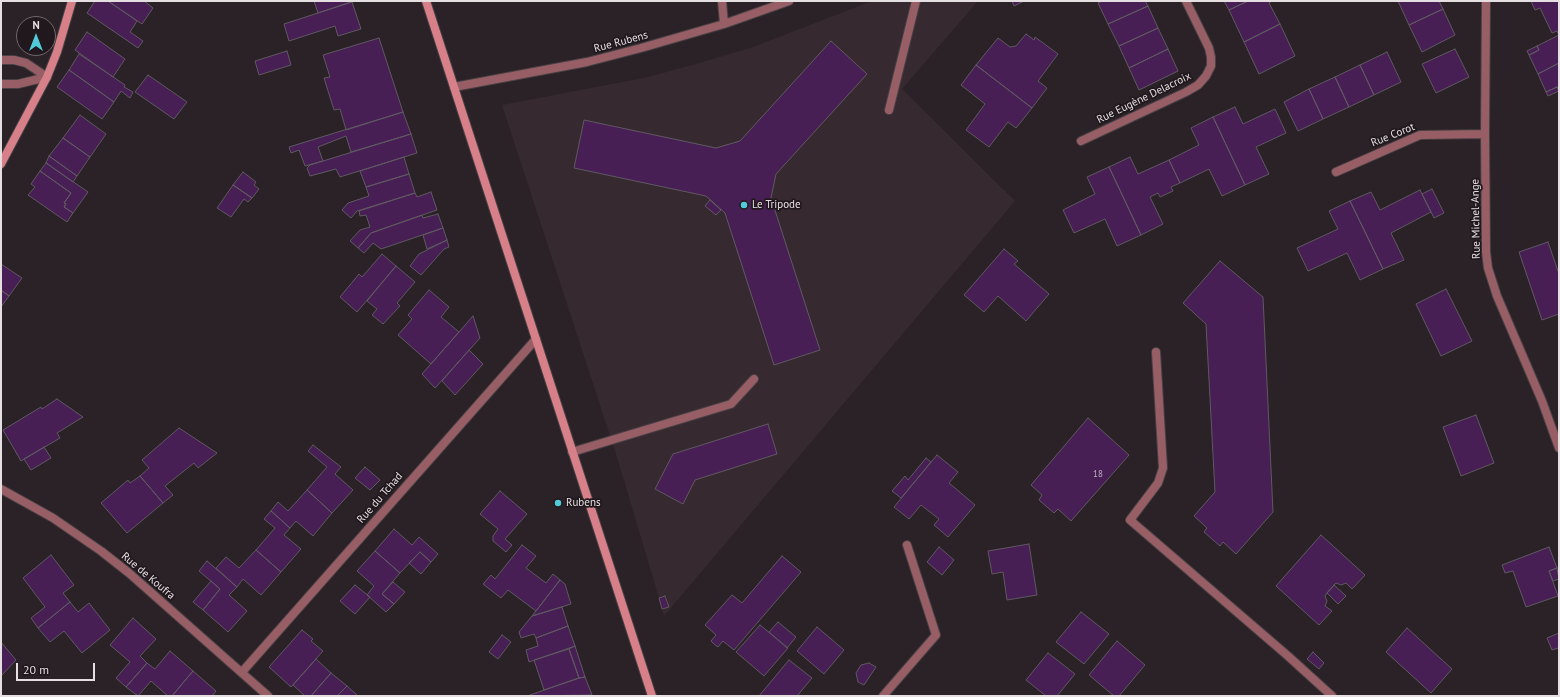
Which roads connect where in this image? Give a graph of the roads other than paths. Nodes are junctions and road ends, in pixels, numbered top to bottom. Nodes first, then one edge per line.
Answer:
1 (72, 1) edge
2 (426, 1) edge
3 (722, 1) edge
4 (789, 1) edge
5 (916, 1) edge
6 (1186, 1) edge
7 (1486, 1) edge
8 (724, 24) junction
9 (1, 60) edge
10 (47, 77) junction
11 (1, 84) edge
12 (454, 87) junction
13 (889, 110) dead end
14 (1486, 134) junction
15 (1082, 141) dead end
16 (1, 164) edge
17 (1336, 172) dead end
18 (536, 339) junction
19 (1156, 352) dead end
20 (754, 379) dead end
21 (1559, 448) edge
22 (572, 452) junction
23 (1, 489) edge
24 (907, 545) dead end
25 (242, 672) junction
26 (268, 696) edge
27 (652, 696) edge
28 (883, 696) edge
29 (1332, 696) edge

1 - 10 main road
2 - 12 main road
3 - 8 street
4 - 8 street, Rue Rubens
5 - 13 street
6 - 15 street, Rue Eugène Delacroix
7 - 14 street, Rue Michel-Ange
8 - 12 street, Rue Rubens
9 - 10 street
10 - 11 street
10 - 16 main road
12 - 18 main road
14 - 17 street, Rue Corot
14 - 21 street, Rue Michel-Ange
18 - 22 main road
18 - 25 street, Rue du Tchad
19 - 29 street
20 - 22 street
22 - 27 main road
23 - 25 street, Rue de Koufra
24 - 28 street
25 - 26 street, Rue de Koufra

